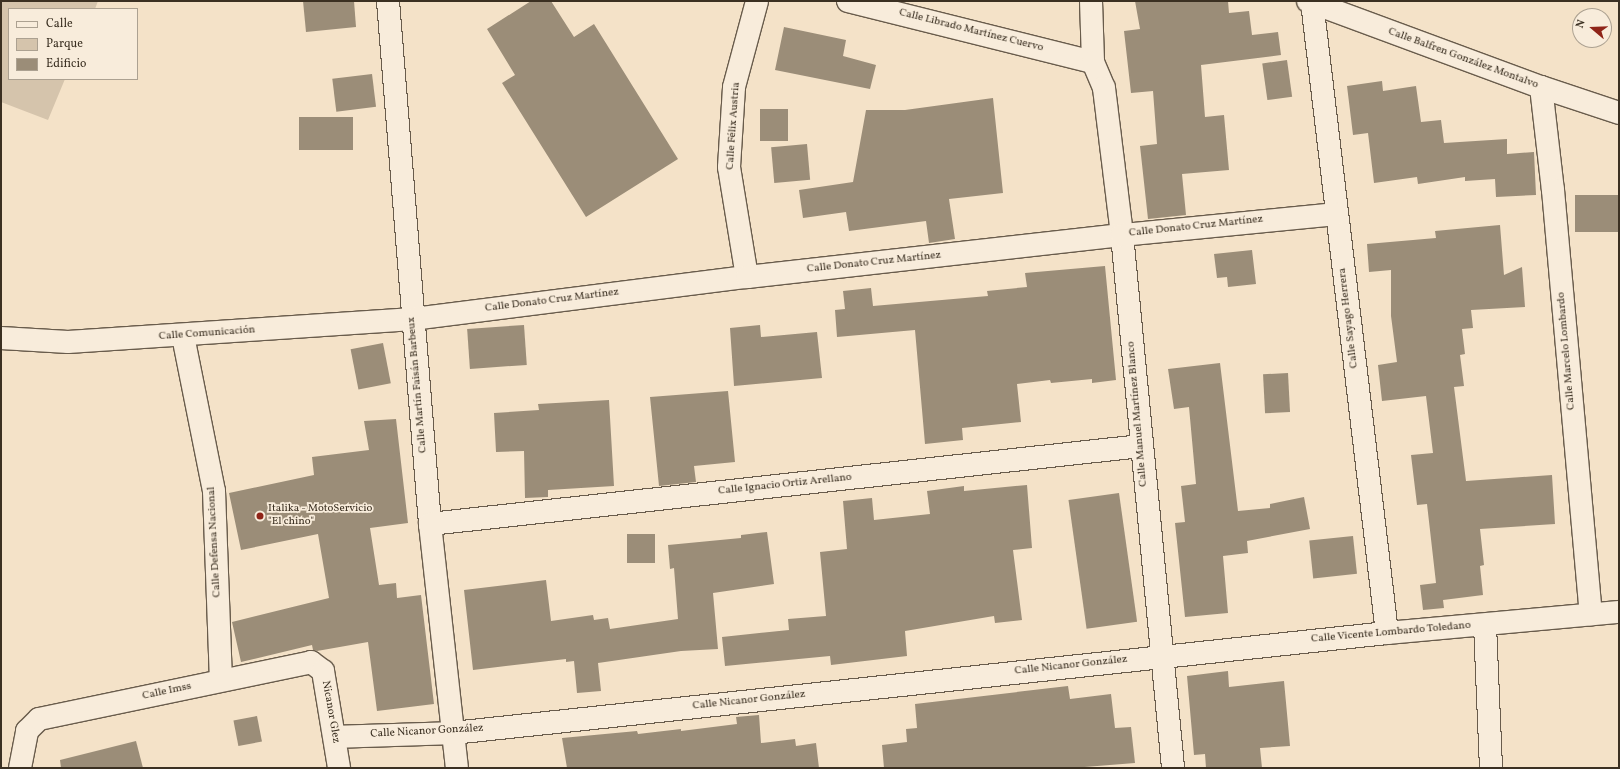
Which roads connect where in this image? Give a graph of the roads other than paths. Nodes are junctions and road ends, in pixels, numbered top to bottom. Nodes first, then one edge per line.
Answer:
1 (388, 1) edge
2 (757, 1) edge
3 (848, 1) edge
4 (1091, 1) edge
5 (1310, 2) edge
6 (1093, 62) junction
7 (1541, 88) junction
8 (1619, 113) edge
9 (1336, 214) junction
10 (1122, 235) junction
11 (748, 277) junction
12 (412, 319) junction
13 (182, 336) junction
14 (1, 338) edge
15 (1141, 446) junction
16 (430, 524) junction
17 (1619, 612) edge
18 (1591, 614) junction
19 (1485, 625) junction
20 (1387, 633) junction
21 (1163, 656) junction
22 (311, 662) joint
23 (221, 680) junction
24 (453, 733) junction
25 (335, 737) junction
26 (20, 768) edge
27 (339, 768) edge
28 (457, 768) edge
29 (1173, 768) edge
30 (1491, 768) edge

1 - 12 street, Calle Martín Faisán Barbeux
2 - 11 street, Calle Félix Austria
3 - 6 street, Calle Librado Martínez Cuervo
4 - 6 street
5 - 7 street, Calle Balfren González Montalvo
5 - 9 street, Calle Sayago Herrera
6 - 10 street, Calle Manuel Martínez Blanco
7 - 8 street, Calle Balfren González Montalvo
7 - 18 street, Calle Marcelo Lombardo
9 - 10 street, Calle Donato Cruz Martínez
9 - 20 street, Calle Sayago Herrera
10 - 11 street, Calle Donato Cruz Martínez
10 - 15 street, Calle Manuel Martínez Blanco
11 - 12 street, Calle Donato Cruz Martínez
12 - 13 street, Calle Comunicación
12 - 16 street, Calle Martín Faisán Barbeux
13 - 14 street, Calle Comunicación
13 - 23 street, Calle Defensa Nacional
15 - 16 street, Calle Ignacio Ortiz Arellano
15 - 21 street, Calle Manuel Martínez Blanco
16 - 24 street, Calle Martín Faisán Barbeux
17 - 18 street, Calle Vicente Lombardo Toledano
18 - 19 street, Calle Vicente Lombardo Toledano
19 - 20 street, Calle Vicente Lombardo Toledano
19 - 30 street
20 - 21 street, Calle Vicente Lombardo Toledano
21 - 24 street, Calle Nicanor González
21 - 29 street, Calle Manuel Martínez Blanco
22 - 23 street, Calle Imss
22 - 25 street, Nicanor Glez
23 - 26 street, Calle Imss
24 - 25 street, Calle Nicanor González
24 - 28 street, Calle Martín Faisán Barbeux
25 - 27 street, Nicanor Glez

